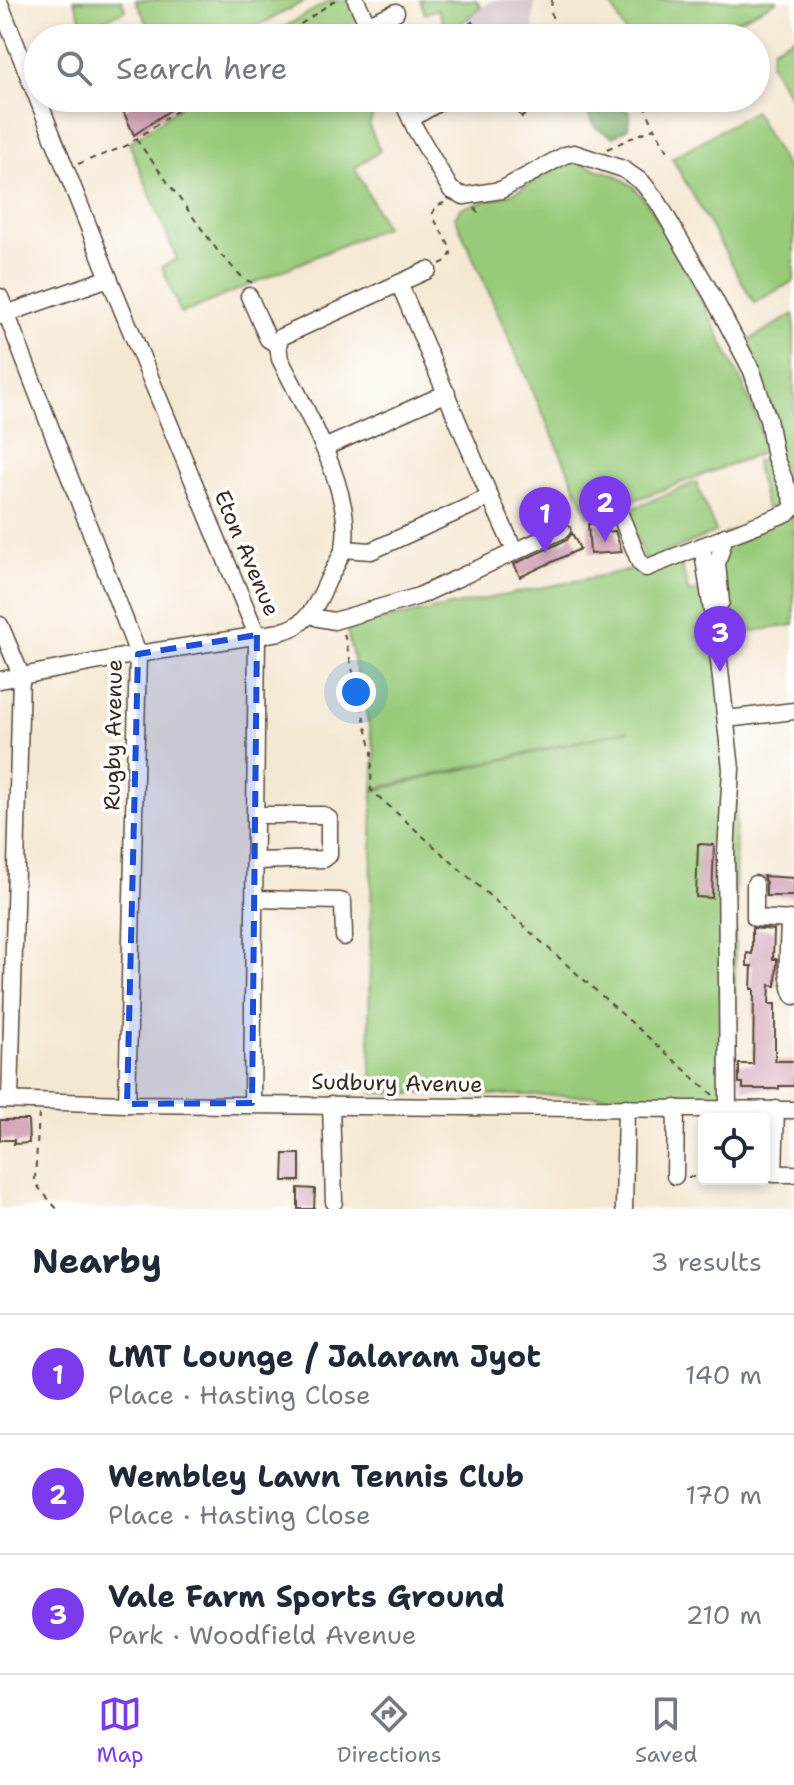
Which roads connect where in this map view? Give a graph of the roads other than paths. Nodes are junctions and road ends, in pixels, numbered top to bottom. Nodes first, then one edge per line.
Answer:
1 (356, 0) edge
2 (0, 4) edge
3 (396, 12) dead end
4 (368, 24) edge
5 (380, 24) edge
6 (24, 64) edge
7 (43, 112) edge
8 (414, 112) edge
9 (428, 112) edge
10 (420, 118) junction
11 (428, 270) road end
12 (109, 278) junction
13 (399, 283) junction
14 (251, 290) road end
15 (0, 297) edge
16 (3, 315) edge
17 (278, 345) junction
18 (447, 393) junction
19 (324, 448) junction
20 (490, 497) junction
21 (620, 514) dead end
22 (562, 530) dead end
23 (725, 536) junction
24 (510, 541) dead end
25 (702, 546) junction
26 (343, 549) junction
27 (310, 613) junction
28 (0, 625) edge
29 (257, 635) junction
30 (717, 643) junction
31 (138, 654) junction
32 (21, 675) junction
33 (0, 680) edge
34 (794, 711) edge
35 (735, 718) dead end
36 (255, 815) junction
37 (255, 861) junction
38 (755, 884) dead end
39 (255, 899) junction
40 (792, 919) edge
41 (344, 937) dead end
42 (793, 991) edge
43 (5, 1100) edge
44 (252, 1103) junction
45 (127, 1104) junction
46 (331, 1105) junction
47 (626, 1107) junction
48 (676, 1108) junction
49 (728, 1108) junction
50 (776, 1109) junction
51 (794, 1110) edge
52 (770, 1165) edge
53 (770, 1174) edge
54 (794, 1174) edge
55 (675, 1176) dead end
56 (334, 1202) dead end
57 (624, 1209) edge

1 - 4 street
2 - 6 street, Eton Avenue
3 - 5 street
7 - 12 street, Eton Avenue
8 - 10 street
9 - 10 street
10 - 23 street
11 - 13 street
12 - 16 street
12 - 29 street, Eton Avenue
13 - 17 street
13 - 18 street
14 - 17 street
15 - 16 street, Rugby Avenue
16 - 31 street, Rugby Avenue
17 - 19 street
18 - 19 street
18 - 20 street
19 - 26 street
20 - 24 street
20 - 26 street
21 - 25 street
22 - 27 street
23 - 25 street
23 - 30 street
25 - 30 street
26 - 27 street
27 - 29 street
28 - 32 street
29 - 31 street
29 - 36 street, Eton Avenue
30 - 49 street
31 - 32 street
31 - 45 street, Rugby Avenue
32 - 33 street
32 - 43 street
34 - 35 street
36 - 37 street, Eton Avenue
36 - 37 street
37 - 39 street, Eton Avenue
38 - 40 street
39 - 41 street
39 - 44 street, Eton Avenue
40 - 42 street
43 - 45 street, Sudbury Avenue
44 - 45 street, Sudbury Avenue
44 - 46 street, Sudbury Avenue
46 - 47 street, Sudbury Avenue
46 - 56 street
47 - 48 street, Sudbury Avenue
47 - 57 street
48 - 49 street, Sudbury Avenue
48 - 55 street
49 - 50 street, Sudbury Avenue
50 - 51 street, Sudbury Avenue
50 - 52 street
53 - 54 street

